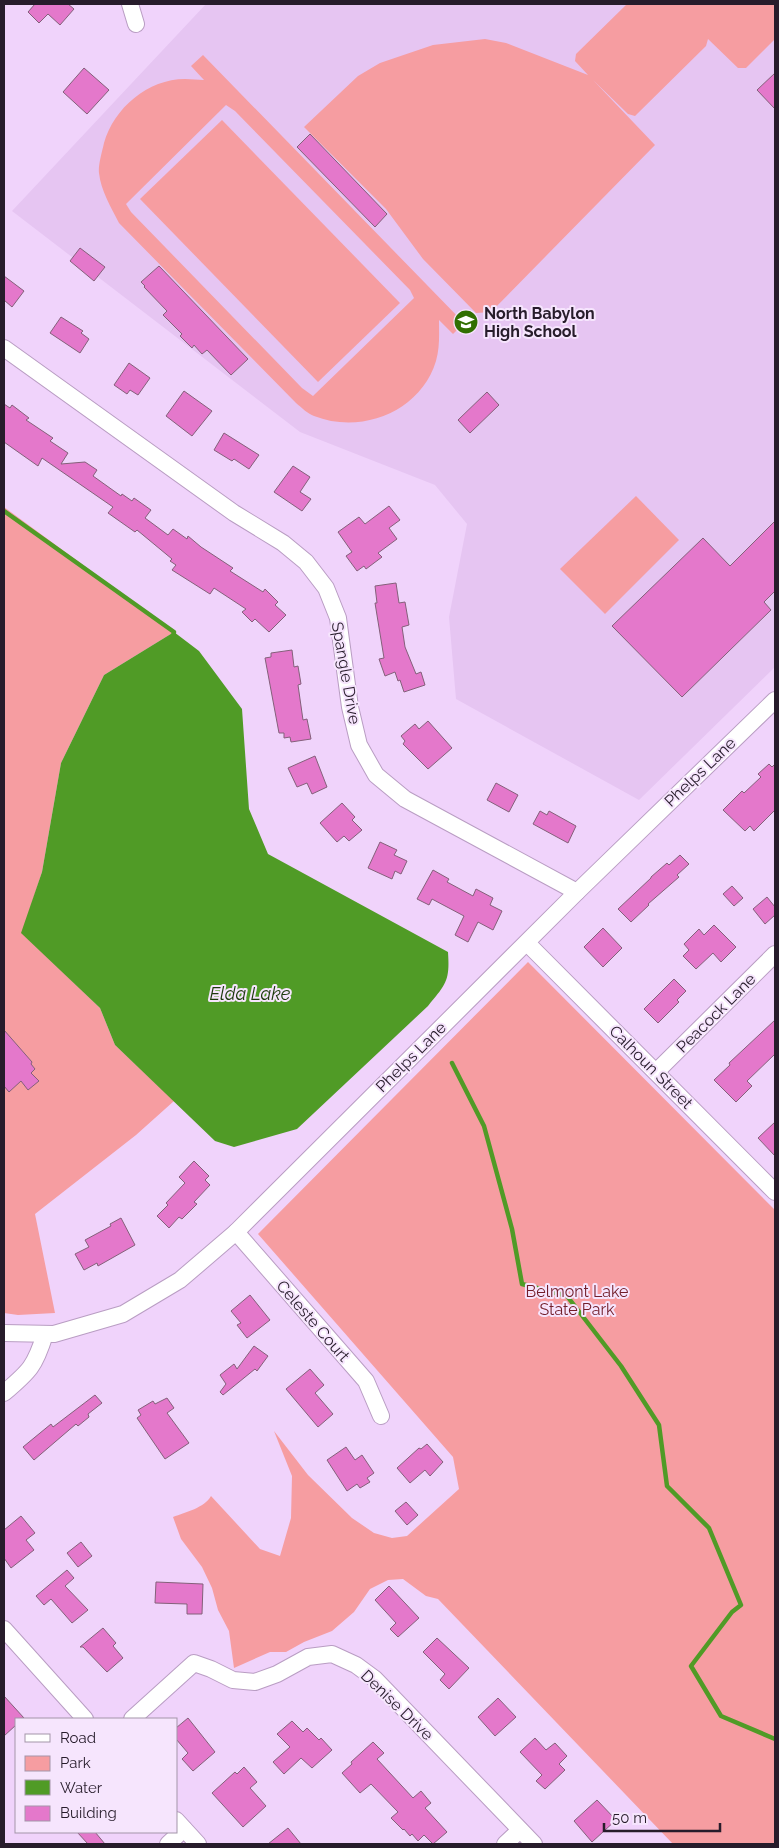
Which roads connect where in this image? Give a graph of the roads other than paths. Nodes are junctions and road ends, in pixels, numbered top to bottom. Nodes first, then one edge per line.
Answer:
1 (130, 4) edge
2 (136, 24) dead end
3 (4, 348) edge
4 (775, 700) edge
5 (577, 892) junction
6 (527, 943) junction
7 (775, 954) edge
8 (656, 1072) junction
9 (775, 1192) edge
10 (236, 1232) junction
11 (4, 1334) edge
12 (45, 1334) junction
13 (4, 1392) edge
14 (381, 1416) dead end
15 (4, 1630) edge
16 (84, 1718) edge
17 (133, 1718) edge
18 (180, 1825) edge
19 (520, 1830) junction
20 (175, 1833) edge
21 (168, 1844) edge
22 (198, 1844) edge
23 (505, 1844) edge
24 (534, 1844) edge

1 - 2 street
3 - 5 street, Spangle Drive
4 - 5 street, Phelps Lane
5 - 6 street, Phelps Lane
6 - 8 street, Calhoun Street
6 - 10 street, Phelps Lane
7 - 8 street, Peacock Lane
8 - 9 street, Calhoun Street
10 - 12 street, Phelps Lane
10 - 14 street, Celeste Court
11 - 12 street, Phelps Lane
12 - 13 street
15 - 16 street
17 - 19 street, Denise Drive
18 - 22 street
19 - 23 street
19 - 24 street, Denise Drive
20 - 21 street

